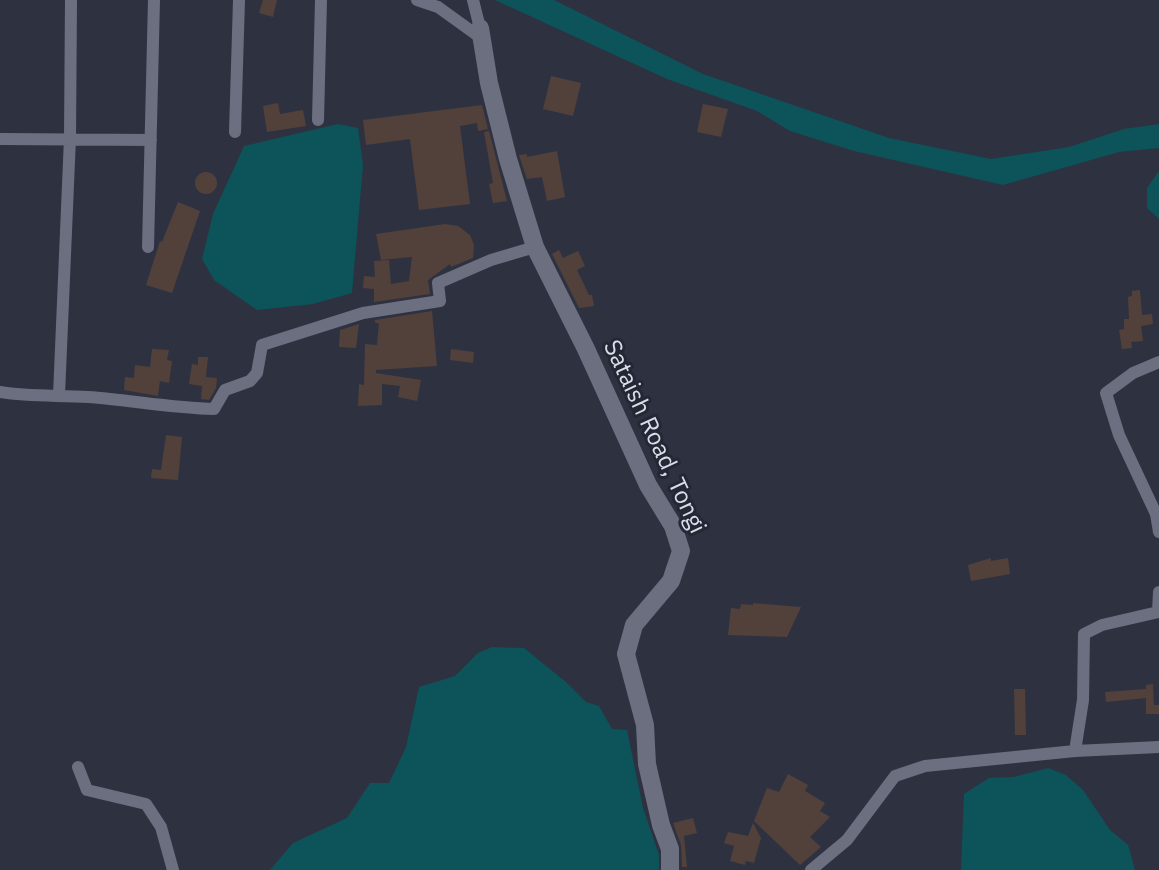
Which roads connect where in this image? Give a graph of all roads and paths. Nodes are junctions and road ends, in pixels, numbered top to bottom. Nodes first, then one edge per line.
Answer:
1 (71, 0) edge
2 (154, 0) edge
3 (239, 0) edge
4 (321, 0) edge
5 (417, 0) edge
6 (473, 0) edge
7 (480, 33) junction
8 (318, 120) dead end
9 (235, 132) dead end
10 (70, 138) junction
11 (0, 139) edge
12 (151, 140) junction
13 (148, 247) dead end
14 (535, 247) junction
15 (1159, 362) edge
16 (0, 392) edge
17 (59, 395) junction
18 (1159, 532) edge
19 (1159, 592) edge
20 (1158, 611) edge
21 (1159, 747) edge
22 (1075, 751) junction
23 (78, 767) dead end
24 (173, 870) edge
25 (670, 870) edge
26 (811, 870) edge

1 - 10 street
2 - 12 street
3 - 9 street
4 - 8 street
5 - 7 street
6 - 7 street
7 - 14 street, Sataish Road, Tongi
10 - 11 street
10 - 12 street
10 - 17 street
12 - 13 street
14 - 17 street
14 - 25 street, Sataish Road, Tongi
15 - 18 street
16 - 17 street
19 - 20 street
20 - 22 street
21 - 22 street
22 - 26 street
23 - 24 street

